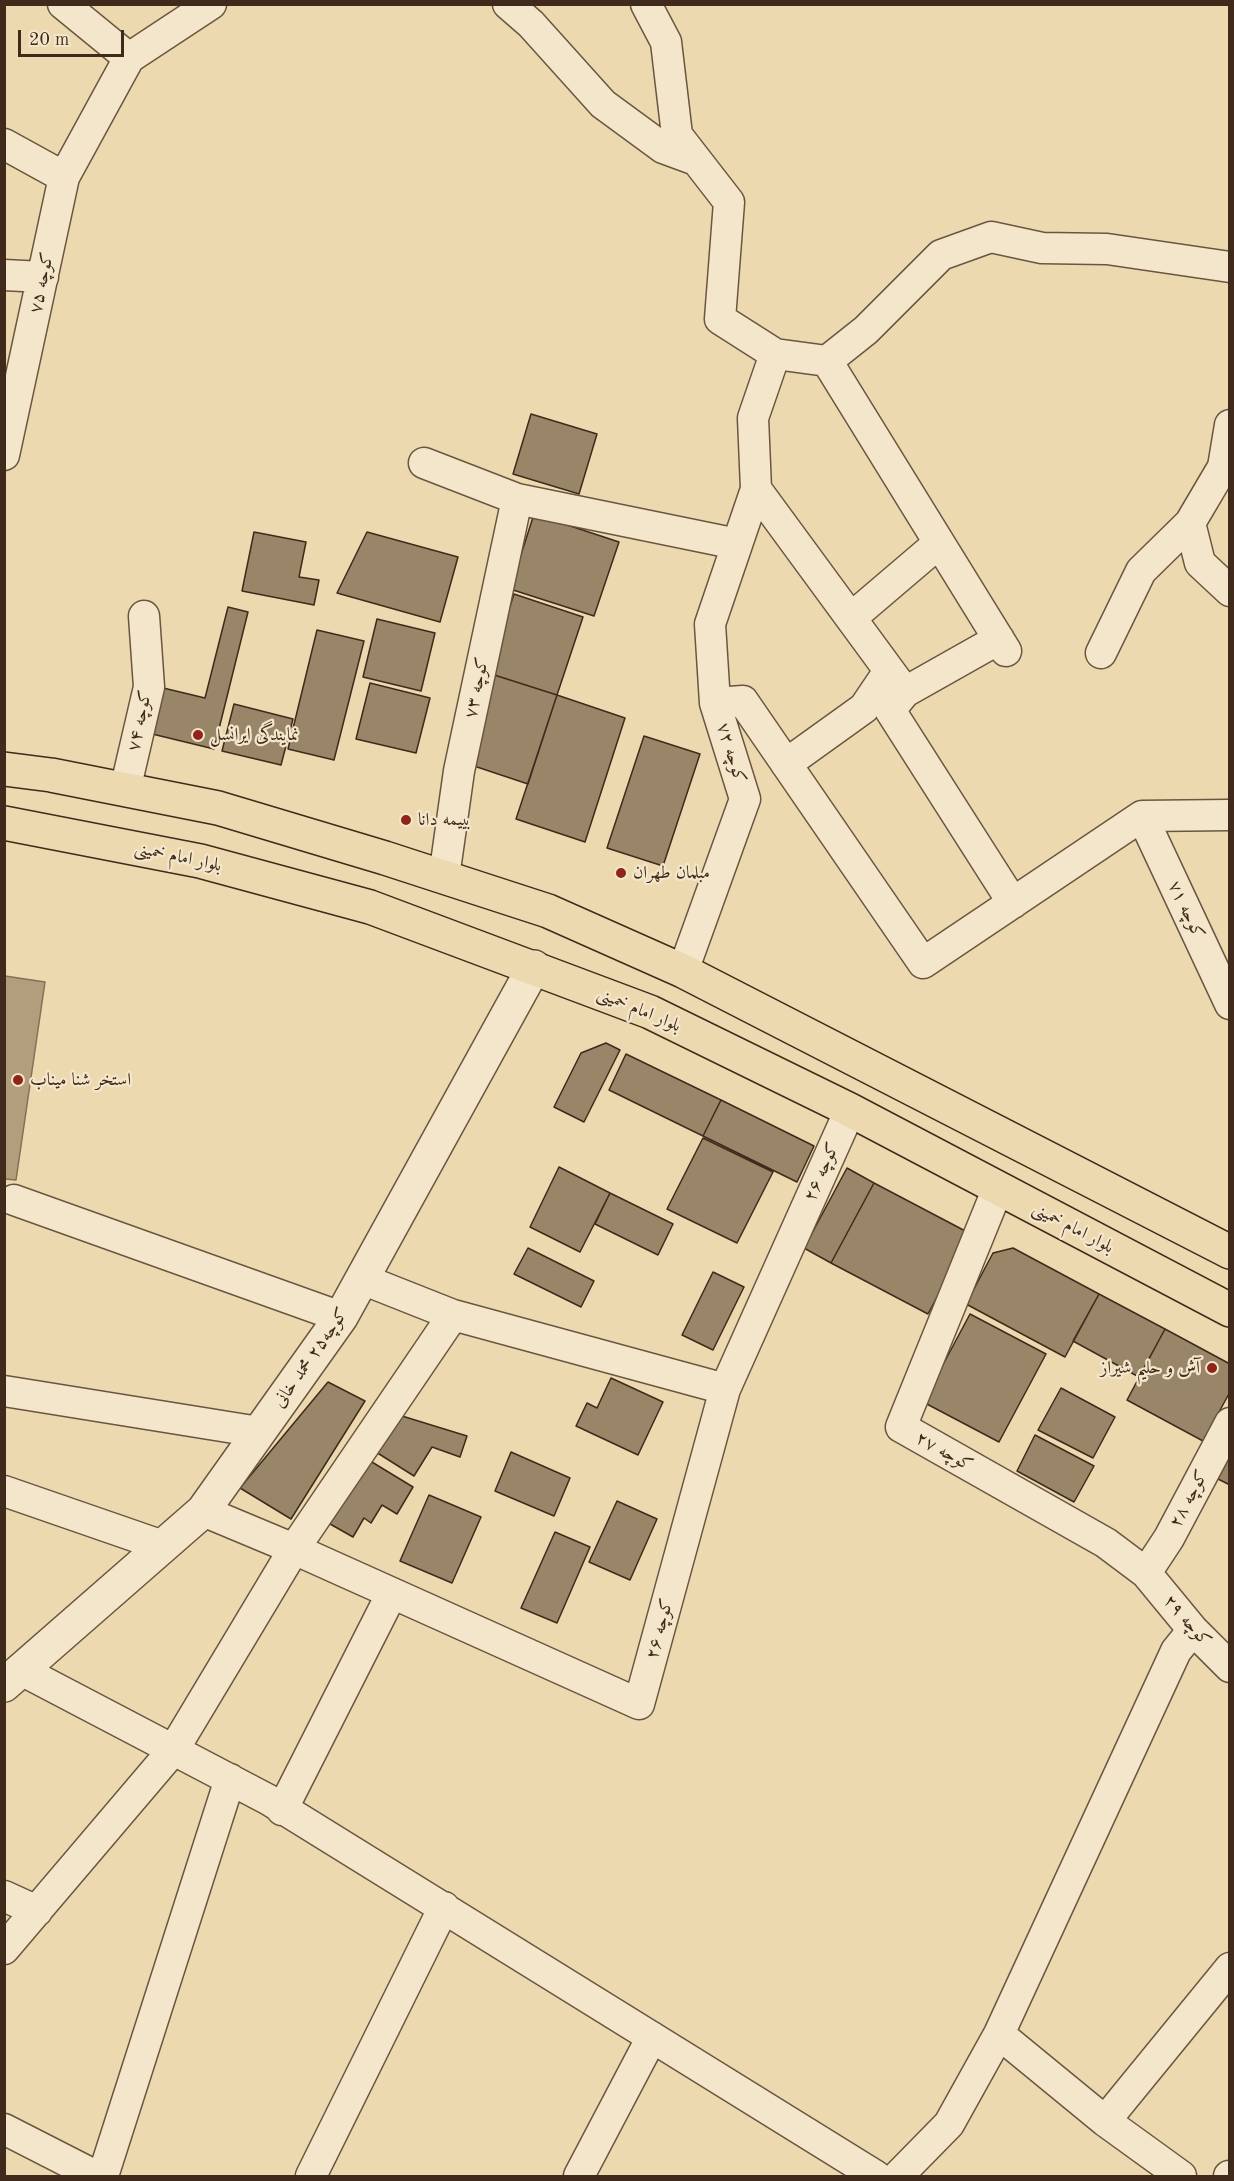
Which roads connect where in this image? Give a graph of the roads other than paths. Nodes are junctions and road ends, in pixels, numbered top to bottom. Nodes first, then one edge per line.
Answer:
1 (63, 4) edge
2 (211, 4) edge
3 (508, 4) edge
4 (646, 4) edge
5 (129, 58) junction
6 (4, 144) edge
7 (696, 160) junction
8 (64, 177) junction
9 (1230, 267) edge
10 (4, 275) edge
11 (43, 277) junction
12 (775, 354) junction
13 (827, 361) junction
14 (1230, 425) edge
15 (4, 455) edge
16 (424, 463) dead end
17 (756, 489) junction
18 (517, 500) junction
19 (1190, 523) junction
20 (939, 543) junction
21 (737, 544) junction
22 (1230, 591) edge
23 (144, 616) dead end
24 (851, 618) junction
25 (1101, 652) dead end
26 (897, 682) junction
27 (715, 704) junction
28 (786, 764) junction
29 (4, 769) edge
30 (125, 790) junction
31 (1230, 815) edge
32 (1142, 816) junction
33 (4, 823) edge
34 (444, 878) junction
35 (1013, 903) junction
36 (534, 967) junction
37 (683, 971) junction
38 (1230, 1004) edge
39 (850, 1110) junction
40 (998, 1188) junction
41 (14, 1200) dead end
42 (1230, 1252) edge
43 (362, 1279) junction
44 (1230, 1310) edge
45 (453, 1316) junction
46 (341, 1317) junction
47 (725, 1389) junction
48 (4, 1390) edge
49 (1230, 1423) edge
50 (259, 1432) junction
51 (4, 1491) edge
52 (203, 1511) junction
53 (163, 1546) junction
54 (294, 1549) junction
55 (1146, 1573) junction
56 (392, 1593) junction
57 (1193, 1630) junction
58 (1230, 1667) edge
59 (13, 1677) edge
60 (174, 1749) junction
61 (230, 1779) junction
62 (282, 1810) junction
63 (4, 1896) edge
64 (444, 1907) junction
65 (37, 1911) junction
66 (4, 1949) edge
67 (1230, 1968) edge
68 (999, 2034) junction
69 (652, 2037) junction
70 (1105, 2121) junction
71 (4, 2129) edge
72 (96, 2176) edge
73 (103, 2176) edge
74 (311, 2176) edge
75 (579, 2176) edge
76 (876, 2176) edge
77 (897, 2176) edge
78 (1181, 2176) edge

1 - 5 street
2 - 5 street
3 - 7 street
4 - 7 street
5 - 8 street, کوچه ۷۵
6 - 8 street
7 - 12 street
8 - 11 street, کوچه ۷۵
9 - 13 street
10 - 11 street
11 - 15 street, کوچه ۷۵
12 - 13 street
12 - 17 street
13 - 20 street
14 - 19 street
16 - 18 street
17 - 21 street, کوچه ۷۲
17 - 24 street
18 - 21 street
18 - 34 street, کوچه ۷۳
19 - 22 street
19 - 25 street
20 - 24 street
20 - 26 street
21 - 27 street, کوچه ۷۲
23 - 30 street, کوچه ۷۴
24 - 26 street
26 - 28 street
26 - 35 street
27 - 28 street
27 - 37 street, کوچه ۷۲
28 - 35 street
29 - 30 main road
30 - 34 main road
31 - 32 street
32 - 35 street
32 - 38 street, کوچه ۷۱
33 - 36 main road, بلوار امام خمینی
34 - 37 main road
36 - 39 main road, بلوار امام خمینی
36 - 43 street, کوچه۲۵ محمد خانی
37 - 42 main road
39 - 40 main road, بلوار امام خمینی
39 - 47 street, کوچه ۲۶
40 - 44 main road, بلوار امام خمینی
40 - 55 street, کوچه ۲۷
41 - 46 street
43 - 45 street
43 - 46 street, کوچه۲۵ محمد خانی
45 - 47 street
45 - 54 street
46 - 50 street, کوچه۲۵ محمد خانی
47 - 56 street, کوچه ۲۶
48 - 50 street
49 - 55 street, کوچه ۲۸
50 - 52 street, کوچه۲۵ محمد خانی
51 - 53 street
52 - 53 street, کوچه۲۵ محمد خانی
52 - 54 street, کوچه ۲۶
53 - 59 street, کوچه۲۵ محمد خانی
54 - 56 street, کوچه ۲۶
54 - 60 street
55 - 57 street, کوچه ۲۹
56 - 62 street
57 - 58 street, کوچه ۲۹
57 - 68 street
59 - 60 street
60 - 61 street
60 - 65 street
61 - 62 street
61 - 73 street
62 - 64 street
63 - 65 street
64 - 69 street
64 - 74 street
65 - 66 street
67 - 70 street
68 - 70 street
68 - 77 street
69 - 75 street
69 - 76 street
70 - 78 street
71 - 72 street

